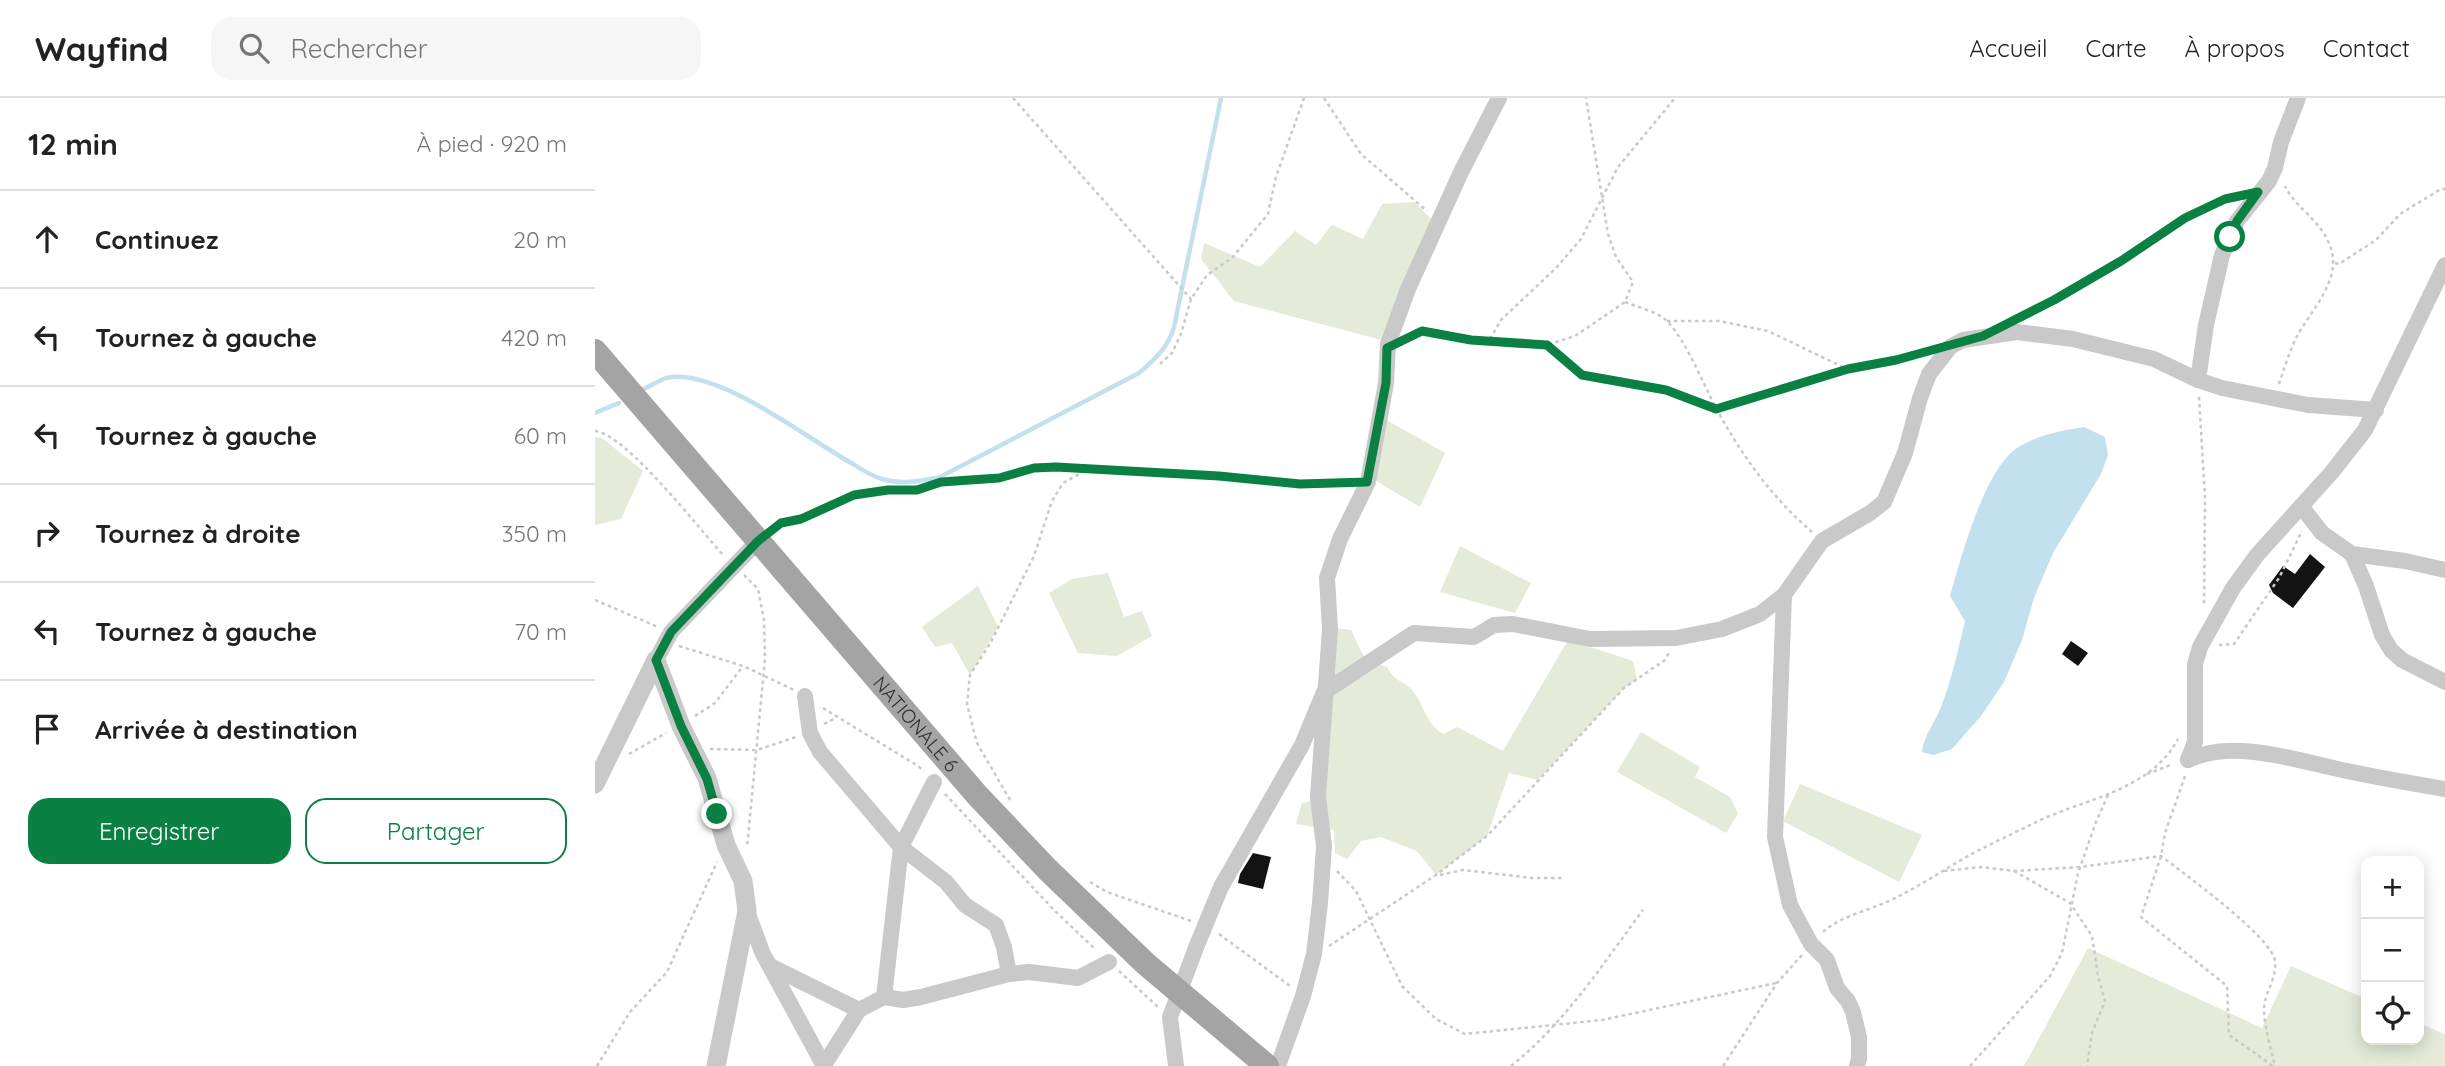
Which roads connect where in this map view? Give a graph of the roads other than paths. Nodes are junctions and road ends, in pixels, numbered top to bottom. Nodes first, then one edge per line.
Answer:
1 (1499, 98) edge
2 (2298, 98) edge
3 (2445, 265) edge
4 (595, 351) edge
5 (2198, 380) junction
6 (2376, 410) junction
7 (2305, 513) junction
8 (758, 541) junction
9 (2352, 554) junction
10 (2445, 570) edge
11 (1783, 595) junction
12 (656, 660) junction
13 (2445, 682) edge
14 (1324, 692) junction
15 (805, 695) dead end
16 (933, 782) dead end
17 (595, 784) edge
18 (2445, 789) edge
19 (901, 847) junction
20 (747, 911) junction
21 (1109, 962) dead end
22 (770, 966) junction
23 (1009, 974) junction
24 (1180, 993) junction
25 (884, 998) junction
26 (859, 1010) junction
27 (824, 1065) edge
28 (716, 1066) edge
29 (1176, 1066) edge
30 (1267, 1066) edge
31 (1278, 1066) edge
32 (1857, 1066) edge

1 - 14 street
2 - 5 street
3 - 6 street
4 - 8 main road, NATIONALE 6
5 - 6 street
5 - 11 street
6 - 7 street
7 - 9 street
7 - 18 street
8 - 12 street
8 - 24 main road, NATIONALE 6
9 - 10 street
9 - 13 street
11 - 14 street
11 - 32 street
12 - 17 street
12 - 20 street
14 - 24 street
14 - 31 street
15 - 19 street
16 - 19 street
19 - 23 street
19 - 25 street
20 - 22 street
20 - 28 street
21 - 23 street
22 - 26 street
22 - 27 street
23 - 25 street
24 - 29 street
24 - 30 main road, NATIONALE 6
25 - 26 street
26 - 27 street

